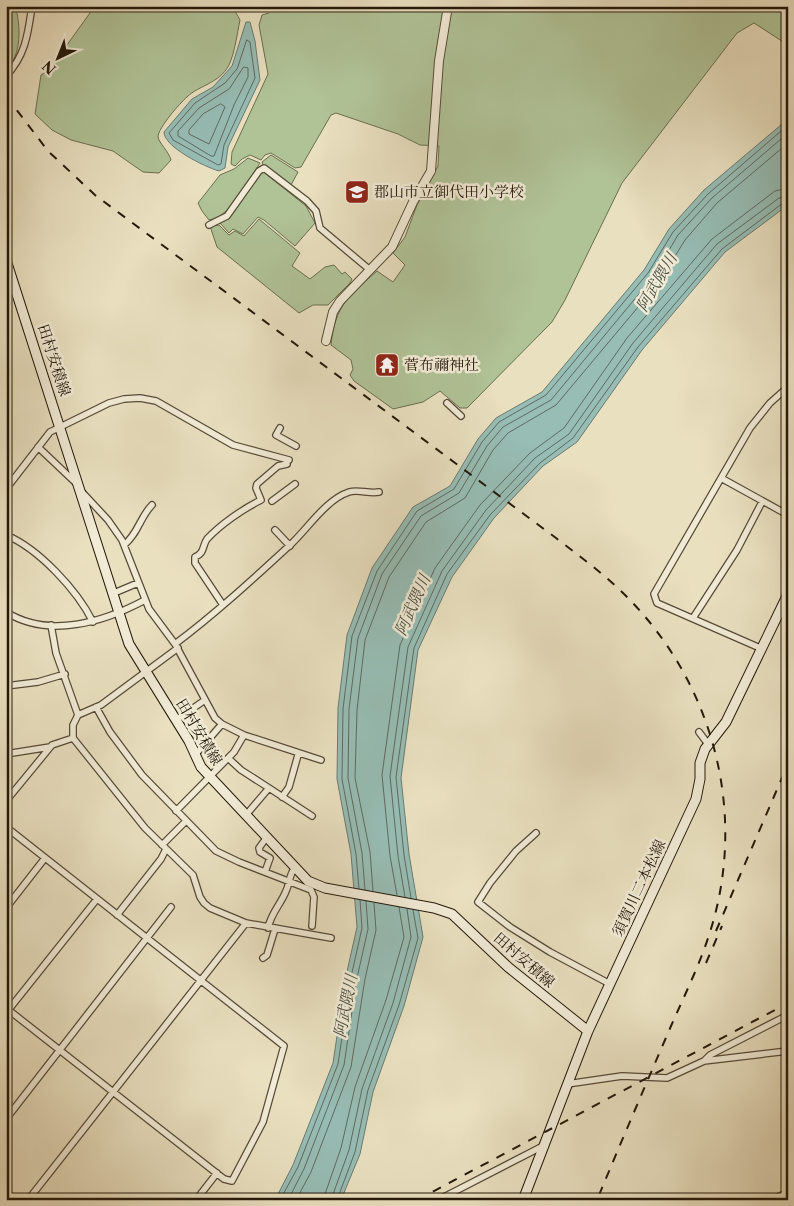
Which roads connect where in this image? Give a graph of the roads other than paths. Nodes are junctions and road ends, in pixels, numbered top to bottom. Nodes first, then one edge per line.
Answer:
1 (32, 6) edge
2 (448, 6) edge
3 (6, 76) edge
4 (209, 225) dead end
5 (6, 260) edge
6 (370, 270) junction
7 (326, 341) dead end
8 (788, 387) edge
9 (448, 402) dead end
10 (461, 416) dead end
11 (61, 426) junction
12 (280, 428) dead end
13 (296, 446) dead end
14 (38, 447) junction
15 (721, 478) junction
16 (295, 484) dead end
17 (6, 489) edge
18 (81, 490) junction
19 (379, 492) dead end
20 (272, 501) dead end
21 (762, 502) junction
22 (152, 505) dead end
23 (788, 514) edge
24 (275, 530) dead end
25 (6, 535) edge
26 (124, 544) junction
27 (290, 546) junction
28 (138, 583) junction
29 (114, 593) junction
30 (788, 594) edge
31 (145, 600) junction
32 (223, 605) junction
33 (6, 612) edge
34 (120, 612) junction
35 (693, 618) junction
36 (93, 622) junction
37 (51, 625) junction
38 (176, 646) junction
39 (760, 648) junction
40 (147, 672) junction
41 (65, 674) junction
42 (6, 686) edge
43 (205, 700) junction
44 (96, 707) junction
45 (78, 715) junction
46 (176, 720) junction
47 (222, 724) junction
48 (699, 732) dead end
49 (244, 735) junction
50 (73, 738) junction
51 (708, 744) junction
52 (50, 747) junction
53 (6, 754) edge
54 (298, 754) junction
55 (195, 755) junction
56 (228, 758) junction
57 (321, 760) dead end
58 (209, 776) junction
59 (269, 788) junction
60 (282, 798) junction
61 (6, 801) edge
62 (176, 810) junction
63 (246, 814) junction
64 (312, 816) dead end
65 (186, 821) junction
66 (6, 827) edge
67 (536, 833) dead end
68 (267, 837) junction
69 (164, 847) junction
70 (45, 858) junction
71 (295, 868) junction
72 (265, 872) junction
73 (289, 880) junction
74 (97, 898) junction
75 (6, 908) edge
76 (171, 908) dead end
77 (117, 914) junction
78 (246, 923) junction
79 (312, 926) dead end
80 (268, 928) junction
81 (275, 929) junction
82 (331, 938) dead end
83 (148, 939) junction
84 (263, 958) dead end
85 (200, 981) junction
86 (610, 984) junction
87 (7, 1010) edge
88 (788, 1015) edge
89 (588, 1032) junction
90 (60, 1050) junction
91 (788, 1051) edge
92 (704, 1061) junction
93 (567, 1084) junction
94 (113, 1092) junction
95 (6, 1119) edge
96 (545, 1144) junction
97 (217, 1174) junction
98 (788, 1192) edge
99 (28, 1200) edge
100 (196, 1200) edge
101 (438, 1200) edge
102 (523, 1200) edge
103 (771, 1200) edge

1 - 3 street
2 - 6 street
4 - 6 street
5 - 11 main road, 田村安積線
6 - 7 street
8 - 15 street
9 - 10 street
11 - 14 street
11 - 18 main road, 田村安積線
11 - 32 street
12 - 13 street
14 - 17 street
14 - 18 street
15 - 21 street
15 - 35 street
16 - 20 street
18 - 26 street
18 - 29 main road, 田村安積線
19 - 27 street
21 - 23 street
21 - 35 street
22 - 26 street
24 - 27 street
25 - 36 street
26 - 28 street
27 - 32 street
28 - 29 street
28 - 31 street
29 - 34 main road, 田村安積線
30 - 39 main road, 須賀川二本松線
31 - 34 street
31 - 38 street
32 - 38 street
33 - 37 street
34 - 36 street
34 - 40 main road, 田村安積線
35 - 39 street
36 - 37 street
37 - 41 street
38 - 40 street
38 - 43 street
39 - 51 main road, 須賀川二本松線
40 - 44 street
40 - 46 main road, 田村安積線
41 - 42 street
41 - 45 street
43 - 46 street
43 - 47 street
44 - 45 street
44 - 62 street
45 - 50 street
46 - 55 main road, 田村安積線
47 - 49 street
47 - 55 street
48 - 51 street
49 - 54 street
49 - 56 street
50 - 52 street
50 - 69 street
51 - 86 main road, 須賀川二本松線
52 - 53 street
52 - 61 street
54 - 57 street
54 - 60 street
55 - 58 main road, 田村安積線
56 - 58 street
56 - 59 street
58 - 62 street
58 - 63 main road, 田村安積線
59 - 60 street
59 - 63 street
60 - 64 street
62 - 65 street
63 - 68 main road, 田村安積線
65 - 69 street
65 - 72 street
66 - 70 street
67 - 86 street
68 - 71 main road, 田村安積線
68 - 72 street
69 - 77 street
69 - 78 street
70 - 74 street
70 - 75 street
71 - 73 street
71 - 89 main road, 田村安積線
72 - 73 street
73 - 79 street
73 - 80 street
74 - 77 street
74 - 87 street
76 - 83 street
77 - 83 street
78 - 80 street
78 - 85 street
80 - 81 street
81 - 82 street
81 - 84 street
83 - 85 street
83 - 90 street
85 - 94 street
85 - 97 street
86 - 89 main road, 須賀川二本松線
87 - 90 street
88 - 92 street
89 - 93 main road, 須賀川二本松線
90 - 94 street
90 - 95 street
91 - 92 street
92 - 93 street
93 - 96 main road, 須賀川二本松線
94 - 97 street
94 - 99 street
96 - 101 street
96 - 102 main road, 須賀川二本松線
97 - 100 street
98 - 103 street

